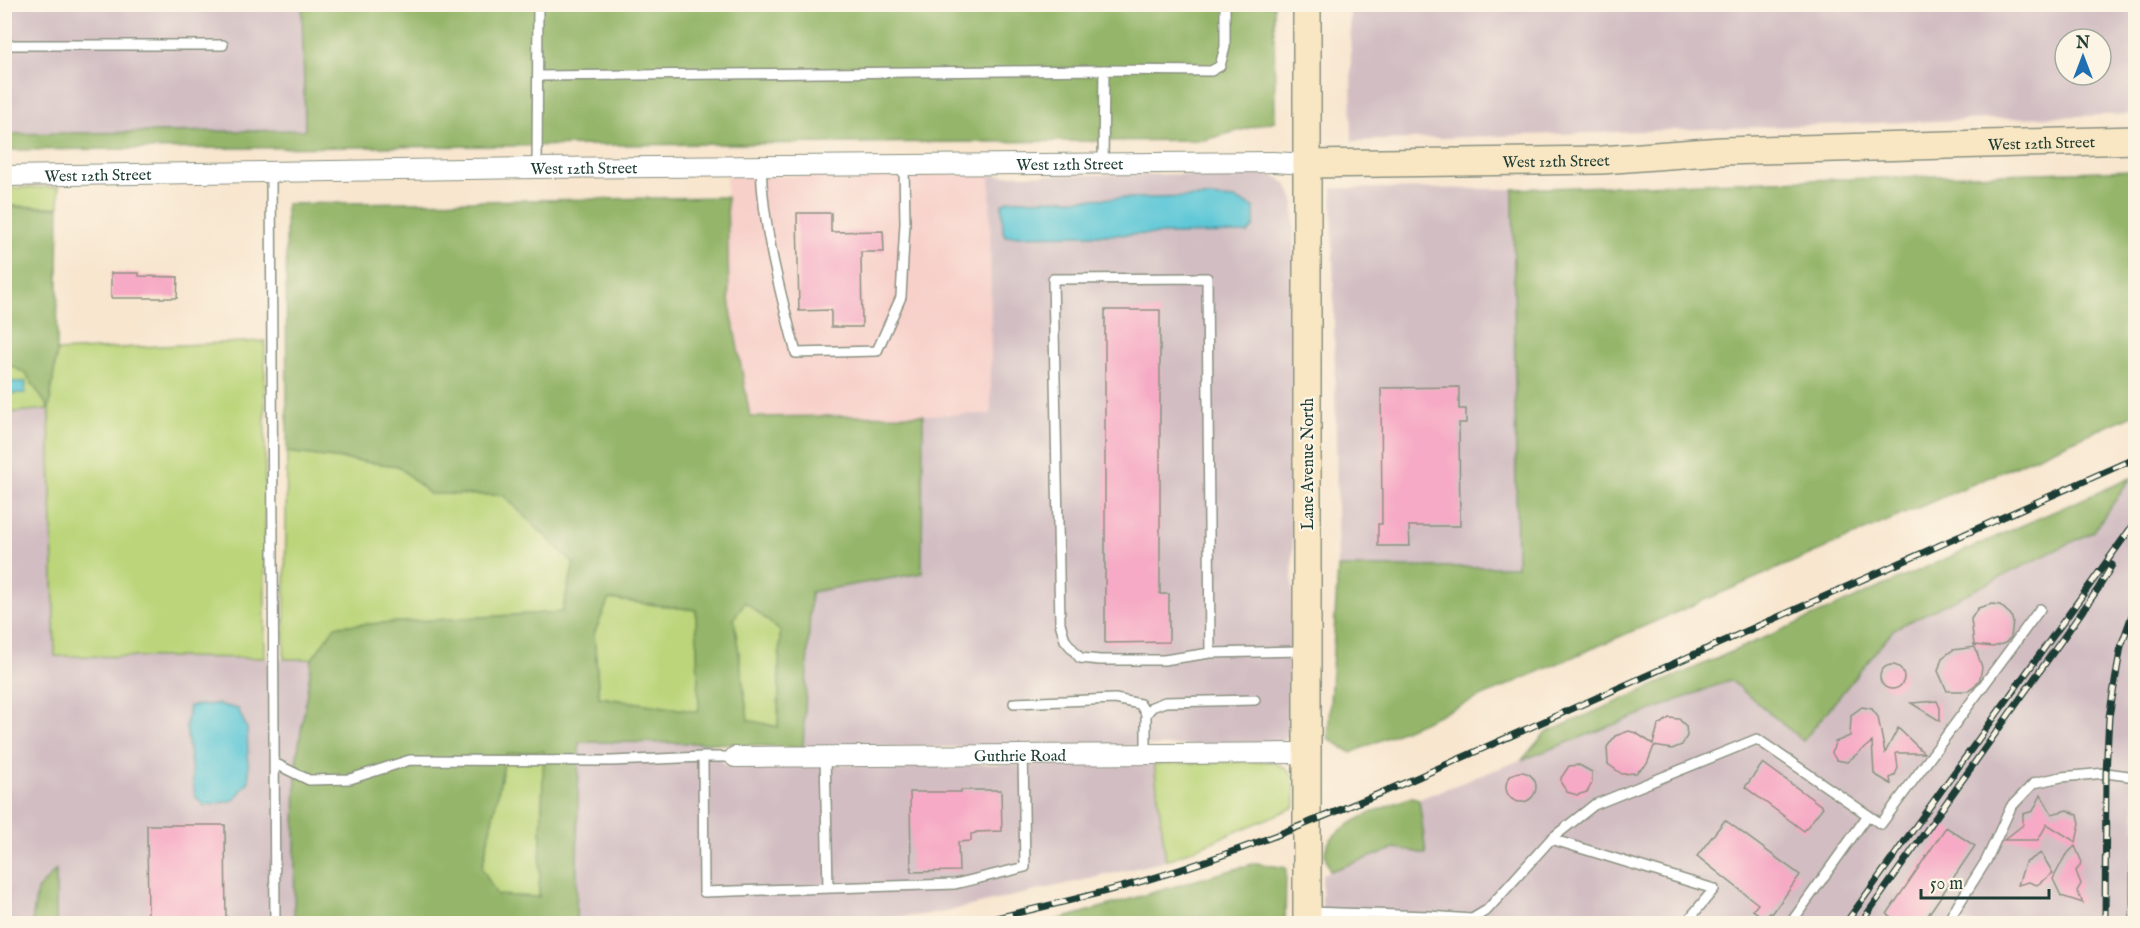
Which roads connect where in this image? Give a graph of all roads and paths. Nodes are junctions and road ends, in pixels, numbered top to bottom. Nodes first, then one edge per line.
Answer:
1 (538, 4) edge
2 (1225, 4) edge
3 (1307, 4) edge
4 (4, 45) edge
5 (224, 45) dead end
6 (1104, 70) junction
7 (539, 76) junction
8 (2136, 140) edge
9 (1103, 164) junction
10 (1307, 164) junction
11 (761, 166) junction
12 (904, 166) junction
13 (537, 168) junction
14 (271, 172) junction
15 (4, 176) edge
16 (2040, 609) dead end
17 (1306, 651) junction
18 (1210, 653) junction
19 (1256, 700) dead end
20 (1014, 703) dead end
21 (1146, 714) junction
22 (1306, 753) junction
23 (1146, 754) junction
24 (1023, 755) junction
25 (825, 756) junction
26 (703, 757) junction
27 (735, 757) joint
28 (274, 763) junction
29 (2136, 777) edge
30 (2136, 784) edge
31 (1868, 815) junction
32 (1551, 839) junction
33 (828, 888) junction
34 (1306, 918) edge
35 (1427, 920) edge
36 (1475, 922) edge
37 (274, 924) edge
38 (1685, 924) edge
39 (1791, 924) edge
40 (1946, 924) edge
41 (2135, 924) edge

1 - 7 lane
2 - 6 lane
3 - 10 main road, Lane Avenue North
4 - 5 lane
6 - 7 lane
6 - 9 lane
7 - 13 lane
8 - 10 main road, West 12th Street
9 - 10 street, West 12th Street
9 - 12 street, West 12th Street
10 - 17 main road, Lane Avenue North
11 - 12 street, West 12th Street
11 - 12 lane
11 - 13 street, West 12th Street
13 - 14 street, West 12th Street
14 - 15 street, West 12th Street
14 - 28 lane
16 - 31 lane
17 - 18 lane
17 - 22 main road, Lane Avenue North
18 - 18 lane
19 - 21 lane
20 - 21 lane
21 - 23 lane
22 - 23 street, Guthrie Road
22 - 34 main road, Lane Avenue North
23 - 24 street, Guthrie Road
24 - 25 street, Guthrie Road
24 - 33 lane
25 - 27 street, Guthrie Road
25 - 33 lane
26 - 27 lane
26 - 28 lane
26 - 33 lane
28 - 37 lane
29 - 40 lane
30 - 41 lane
31 - 32 lane
31 - 39 lane
32 - 36 lane
32 - 38 lane
34 - 35 lane
35 - 36 lane

